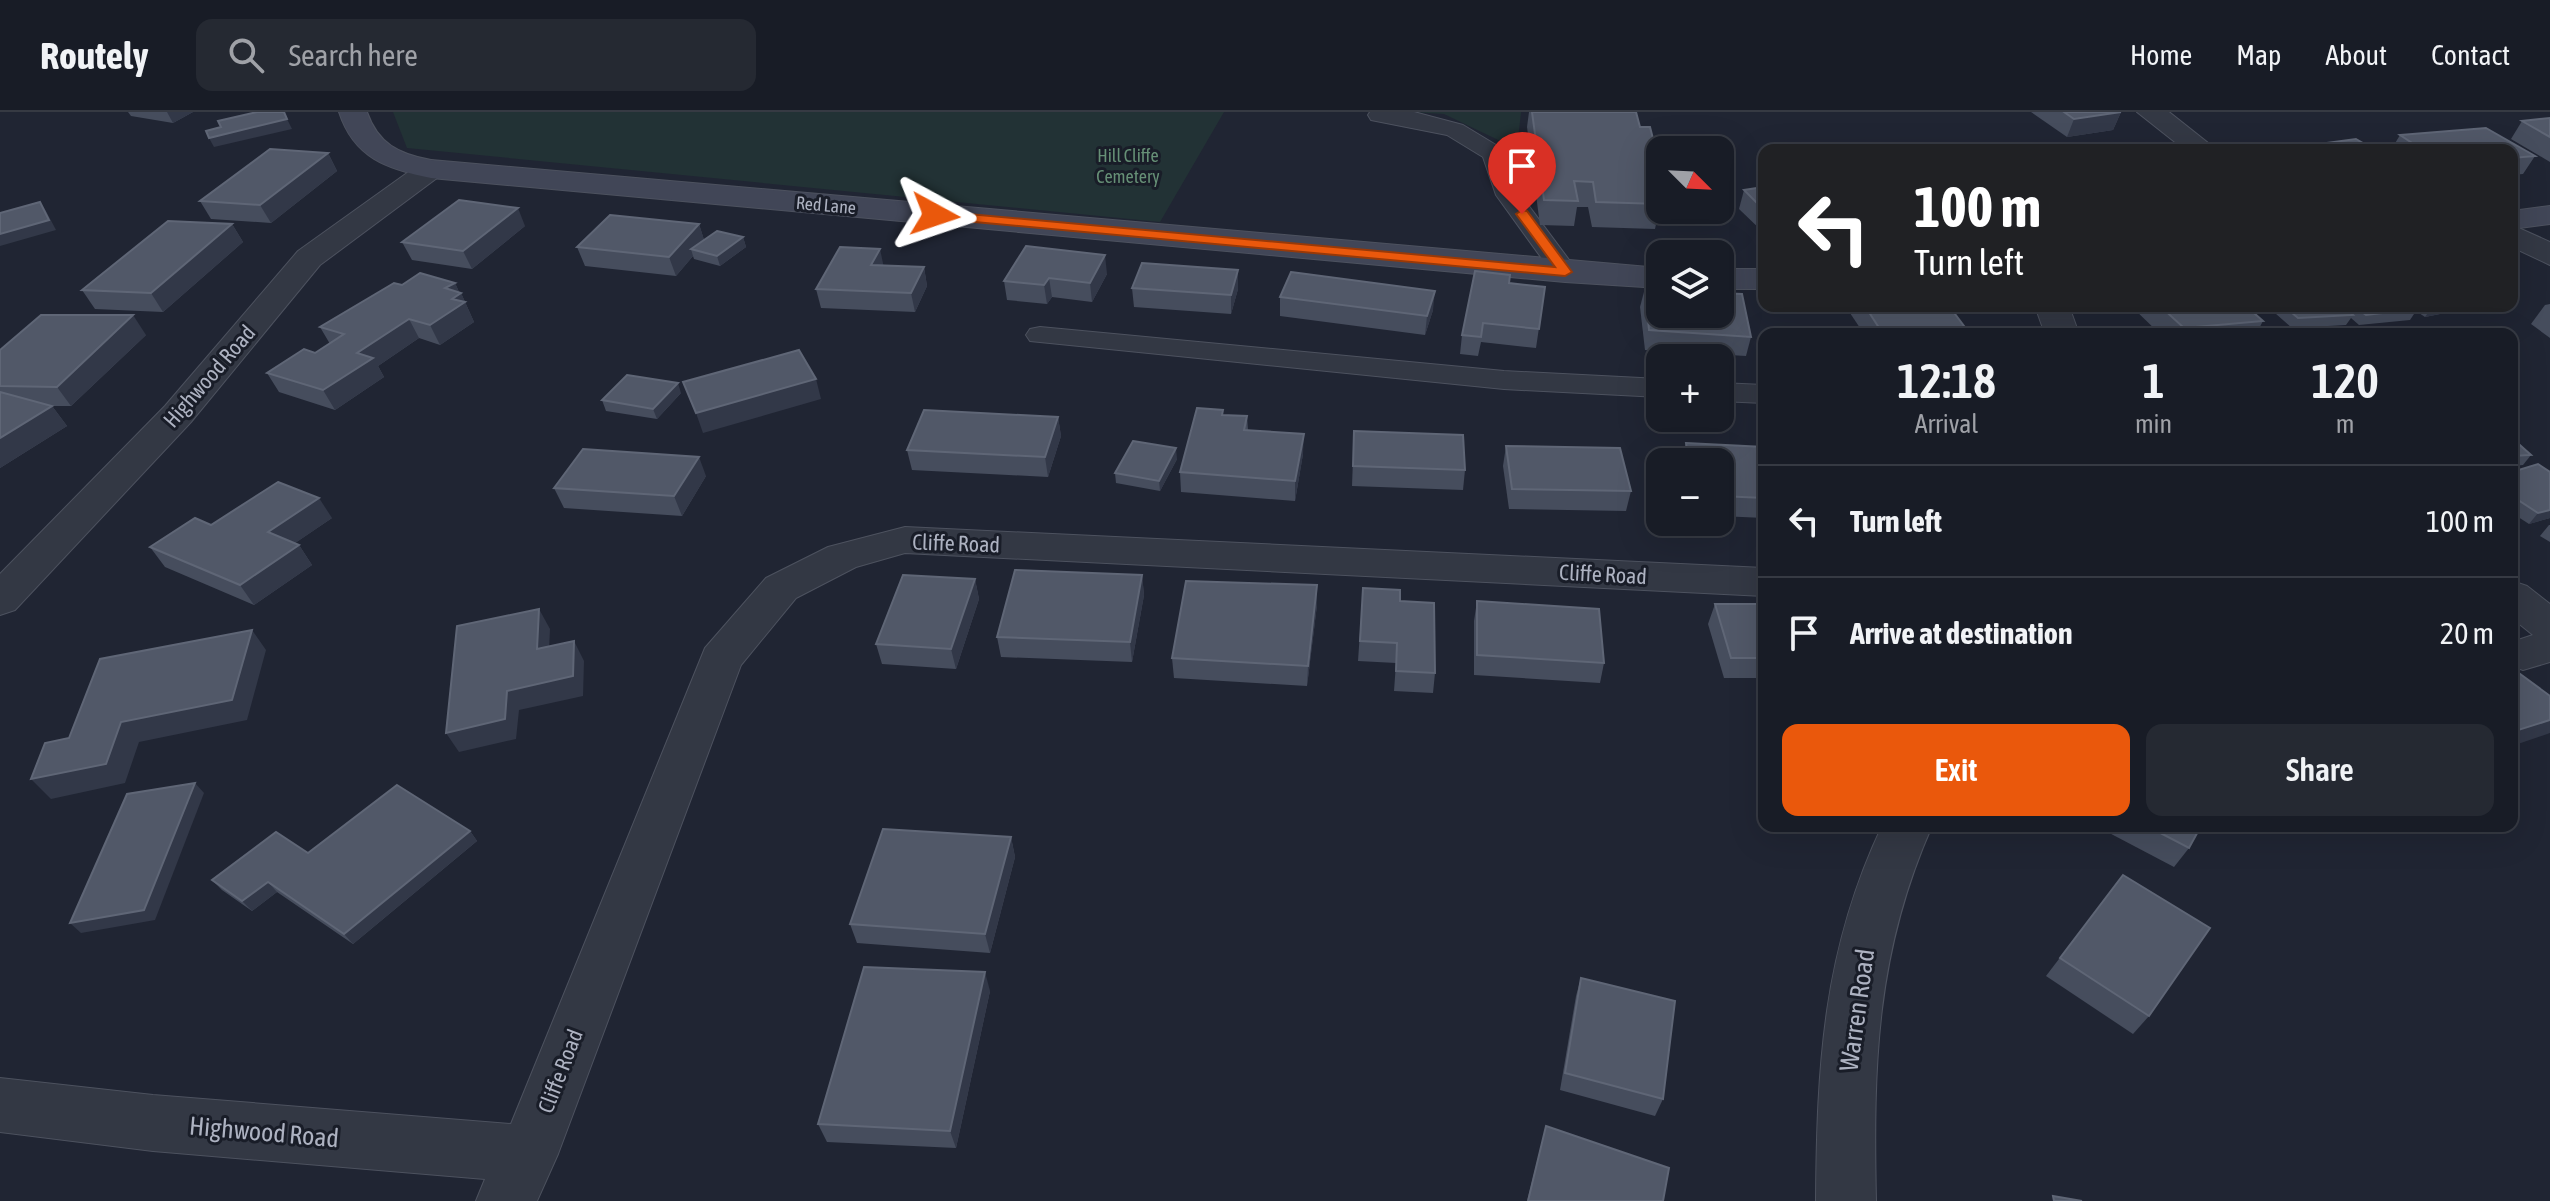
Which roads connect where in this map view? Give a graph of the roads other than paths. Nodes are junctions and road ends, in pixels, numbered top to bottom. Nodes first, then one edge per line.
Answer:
1 (353, 112) edge
2 (2151, 112) edge
3 (1379, 115) dead end
4 (2195, 144) edge
5 (431, 169) junction
6 (2550, 215) edge
7 (2518, 219) edge
8 (2518, 237) edge
9 (2550, 255) edge
10 (1565, 272) junction
11 (1646, 277) edge
12 (1734, 279) edge
13 (1758, 279) edge
14 (1040, 335) dead end
15 (1646, 387) edge
16 (1734, 393) edge
17 (1758, 394) edge
18 (1758, 582) edge
19 (0, 600) edge
20 (2518, 606) edge
21 (2541, 642) edge
22 (1904, 832) edge
23 (0, 1105) edge
24 (517, 1177) edge
25 (1846, 1201) edge

1 - 5 street, Red Lane
2 - 4 street
3 - 10 lane
5 - 10 street, Red Lane
5 - 19 street, Highwood Road
6 - 7 street
8 - 9 street
10 - 11 street, Red Lane
12 - 13 street
14 - 15 lane
16 - 17 lane
18 - 24 street, Cliffe Road
20 - 21 street
22 - 25 street, Warren Road
23 - 24 street, Highwood Road

